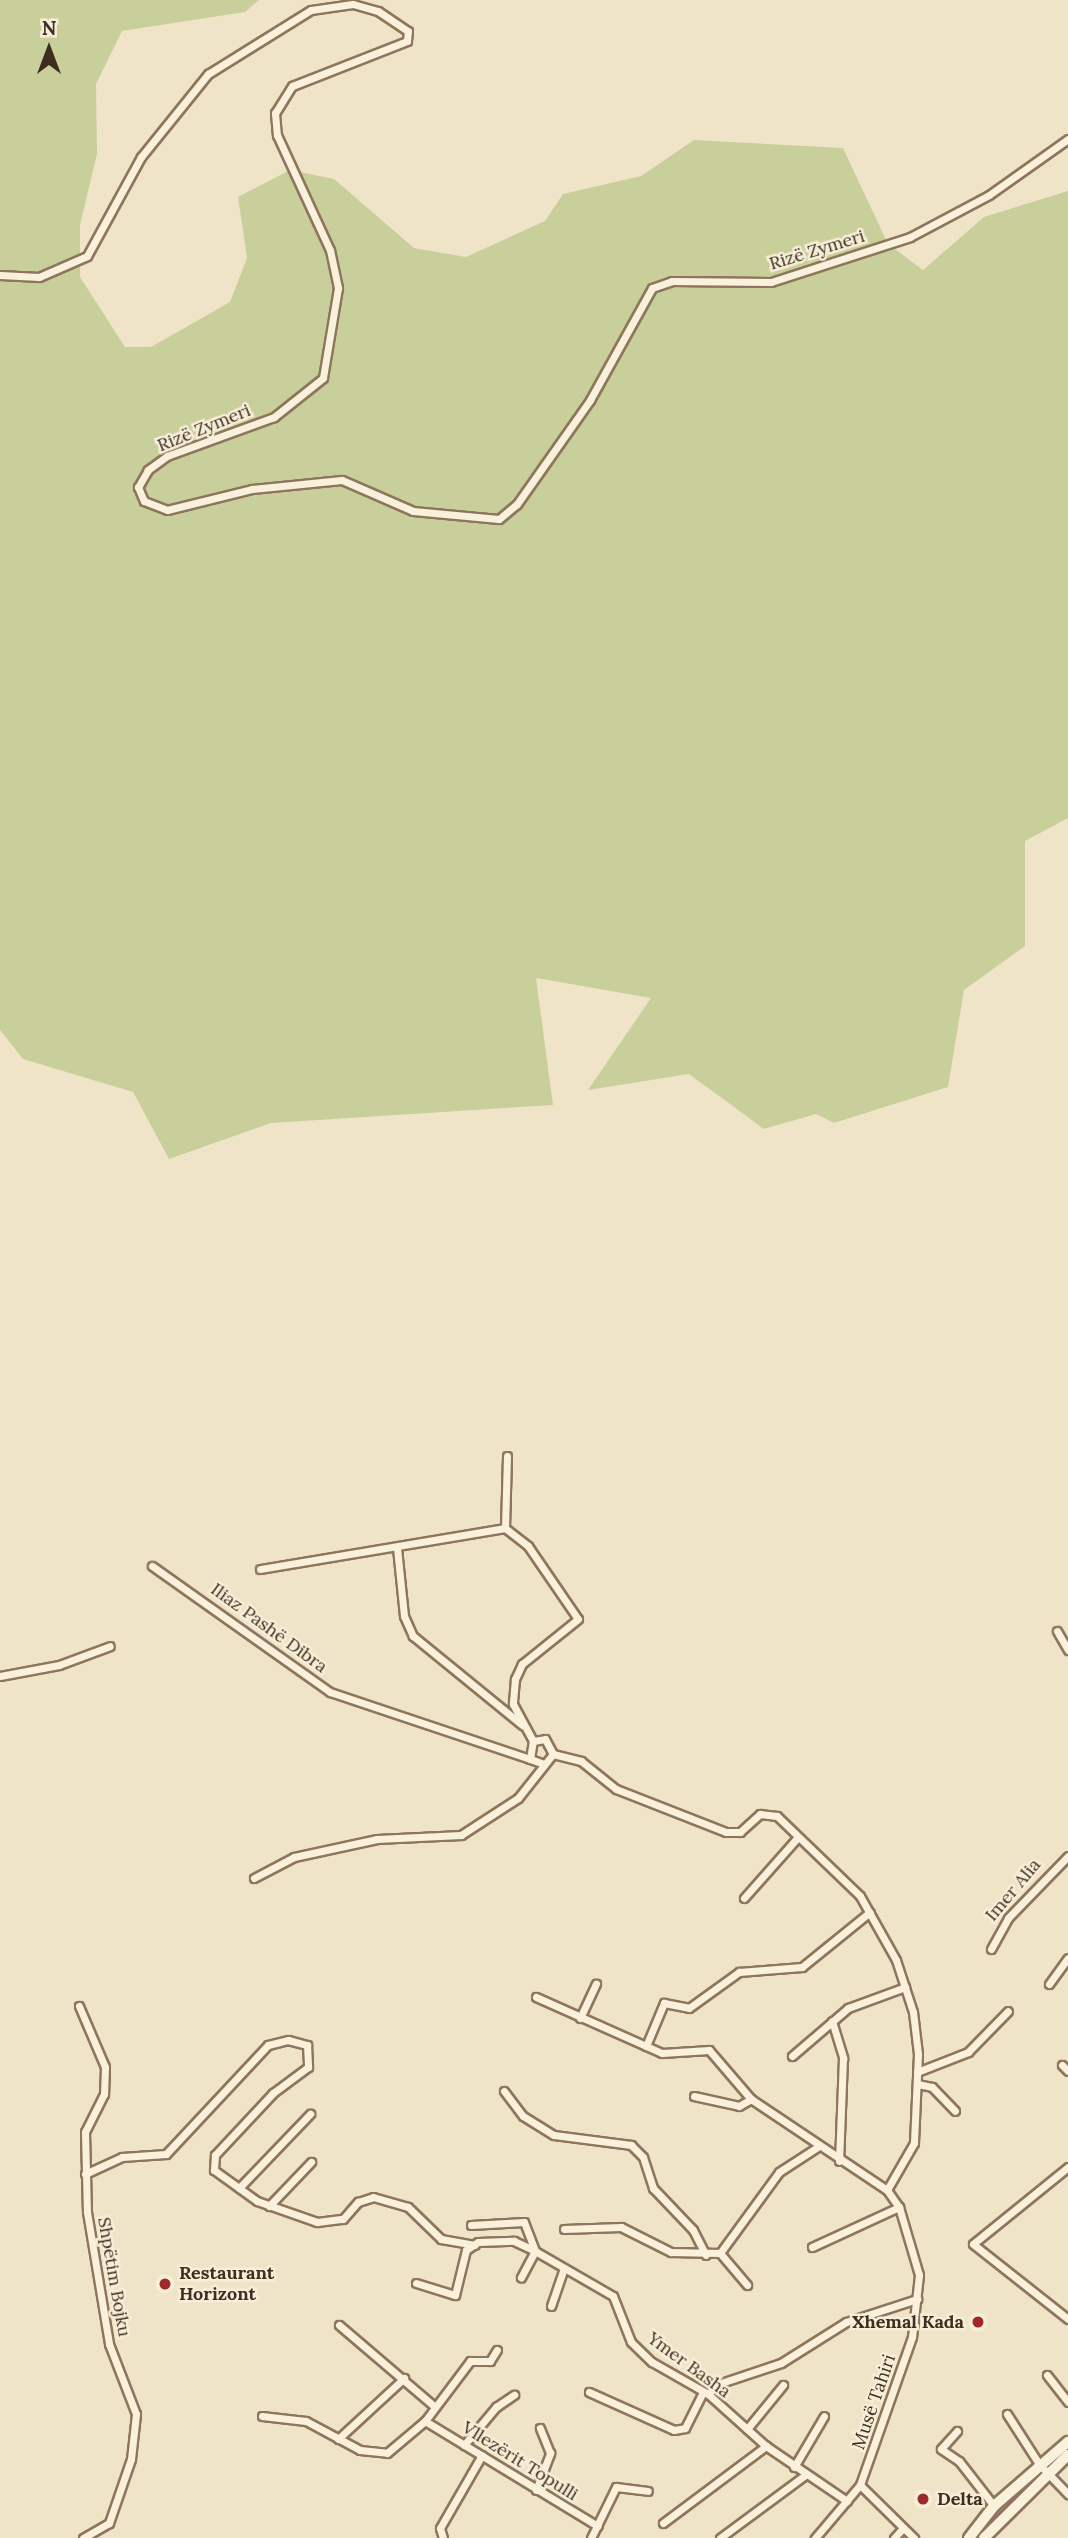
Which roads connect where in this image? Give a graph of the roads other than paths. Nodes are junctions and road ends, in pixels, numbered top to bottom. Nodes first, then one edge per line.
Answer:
1 (1068, 139) edge
2 (0, 275) edge
3 (507, 1456) dead end
4 (505, 1528) junction
5 (397, 1548) junction
6 (152, 1566) dead end
7 (260, 1569) dead end
8 (1057, 1631) dead end
9 (110, 1646) dead end
10 (1068, 1650) edge
11 (0, 1676) edge
12 (522, 1725) junction
13 (533, 1741) junction
14 (554, 1754) junction
15 (530, 1759) junction
16 (544, 1764) junction
17 (797, 1838) junction
18 (1068, 1856) edge
19 (254, 1878) dead end
20 (744, 1898) dead end
21 (870, 1912) junction
22 (991, 1950) dead end
23 (1068, 1958) edge
24 (596, 1983) dead end
25 (1049, 1984) dead end
26 (905, 1987) junction
27 (536, 1997) dead end
28 (79, 2006) dead end
29 (1008, 2011) dead end
30 (580, 2018) junction
31 (832, 2021) junction
32 (646, 2046) junction
33 (792, 2056) dead end
34 (917, 2072) junction
35 (917, 2084) junction
36 (504, 2091) dead end
37 (694, 2096) dead end
38 (751, 2099) junction
39 (955, 2111) dead end
40 (310, 2113) dead end
41 (819, 2146) junction
42 (839, 2161) junction
43 (310, 2162) dead end
44 (1068, 2167) edge
45 (85, 2175) junction
46 (239, 2188) junction
47 (887, 2190) junction
48 (270, 2206) junction
49 (899, 2207) junction
50 (471, 2225) dead end
51 (564, 2229) dead end
52 (474, 2245) junction
53 (812, 2247) dead end
54 (535, 2251) junction
55 (720, 2253) junction
56 (706, 2255) junction
57 (564, 2268) junction
58 (521, 2277) dead end
59 (416, 2283) dead end
60 (747, 2285) dead end
61 (917, 2300) junction
62 (1068, 2305) edge
63 (551, 2306) dead end
64 (1060, 2311) junction
65 (1068, 2319) edge
66 (339, 2325) dead end
67 (497, 2350) dead end
68 (1047, 2375) dead end
69 (404, 2378) junction
70 (783, 2385) dead end
71 (589, 2392) dead end
72 (706, 2393) junction
73 (514, 2395) dead end
74 (1068, 2402) edge
75 (434, 2406) junction
76 (1007, 2414) dead end
77 (262, 2416) dead end
78 (824, 2416) dead end
79 (425, 2421) junction
80 (540, 2428) dead end
81 (747, 2429) junction
82 (957, 2431) dead end
83 (338, 2439) junction
84 (1068, 2442) edge
85 (464, 2445) junction
86 (766, 2446) junction
87 (482, 2455) junction
88 (1068, 2455) edge
89 (794, 2467) junction
90 (1043, 2468) junction
91 (805, 2475) junction
92 (860, 2485) junction
93 (1066, 2489) edge
94 (536, 2490) junction
95 (648, 2491) dead end
96 (847, 2501) junction
97 (994, 2506) junction
98 (663, 2523) dead end
99 (598, 2526) junction
100 (904, 2528) junction
101 (83, 2538) edge
102 (443, 2538) edge
103 (591, 2538) edge
104 (720, 2538) edge
105 (816, 2538) edge
106 (894, 2538) edge
107 (914, 2538) edge
108 (969, 2538) edge
109 (984, 2538) edge

1 - 2 street, Rizë Zymeri
3 - 4 street
4 - 5 street
4 - 12 street
5 - 7 street
5 - 12 street
6 - 15 street, Iliaz Pashë Dibra
8 - 10 street
9 - 11 street
12 - 13 street
13 - 14 street
13 - 15 street
14 - 16 street
14 - 17 street
15 - 16 street, Iliaz Pashë Dibra
16 - 19 street
17 - 20 street
17 - 21 street
18 - 22 street, Imer Alia
21 - 26 street
21 - 32 street
23 - 25 street
24 - 30 street
26 - 31 street
26 - 34 street
27 - 30 street, Musë Tahiri
28 - 45 street, Shpëtim Bojku
29 - 34 street
30 - 32 street, Musë Tahiri
31 - 33 street
31 - 42 street
32 - 38 street, Musë Tahiri
34 - 35 street
35 - 39 street
35 - 47 street
36 - 56 street
37 - 38 street
38 - 41 street, Musë Tahiri
40 - 46 street
41 - 42 street, Musë Tahiri
41 - 55 street
42 - 47 street, Musë Tahiri
43 - 48 street
44 - 64 street
45 - 46 street
45 - 101 street, Shpëtim Bojku
46 - 48 street
47 - 49 street, Musë Tahiri
48 - 52 street, Ymer Basha
49 - 53 street
49 - 61 street, Musë Tahiri
50 - 54 street
51 - 56 street
52 - 54 street, Ymer Basha
52 - 59 street
54 - 57 street, Ymer Basha
54 - 58 street
55 - 56 street
55 - 60 street
57 - 63 street
57 - 72 street, Ymer Basha
61 - 72 street
61 - 92 street, Musë Tahiri
62 - 64 street
64 - 65 street
66 - 69 street
67 - 75 street
68 - 74 street
69 - 75 street
69 - 83 street
70 - 81 street
71 - 72 street
72 - 81 street, Ymer Basha
73 - 85 street
75 - 79 street
76 - 90 street
77 - 83 street
78 - 89 street
79 - 83 street
79 - 85 street, Vllezërit Topulli
80 - 94 street
81 - 86 street, Ymer Basha
82 - 97 street
84 - 90 main road
85 - 87 street, Vllezërit Topulli
86 - 89 street, Ymer Basha
86 - 98 street
87 - 94 street, Vllezërit Topulli
87 - 102 street
88 - 90 main road
89 - 91 street, Ymer Basha
90 - 93 street
90 - 97 main road
90 - 109 main road
91 - 96 street, Ymer Basha
91 - 104 street
92 - 96 street
92 - 100 street
94 - 99 street, Vllezërit Topulli
95 - 99 street
96 - 105 street
97 - 108 main road
99 - 103 street
100 - 106 street
100 - 107 street

